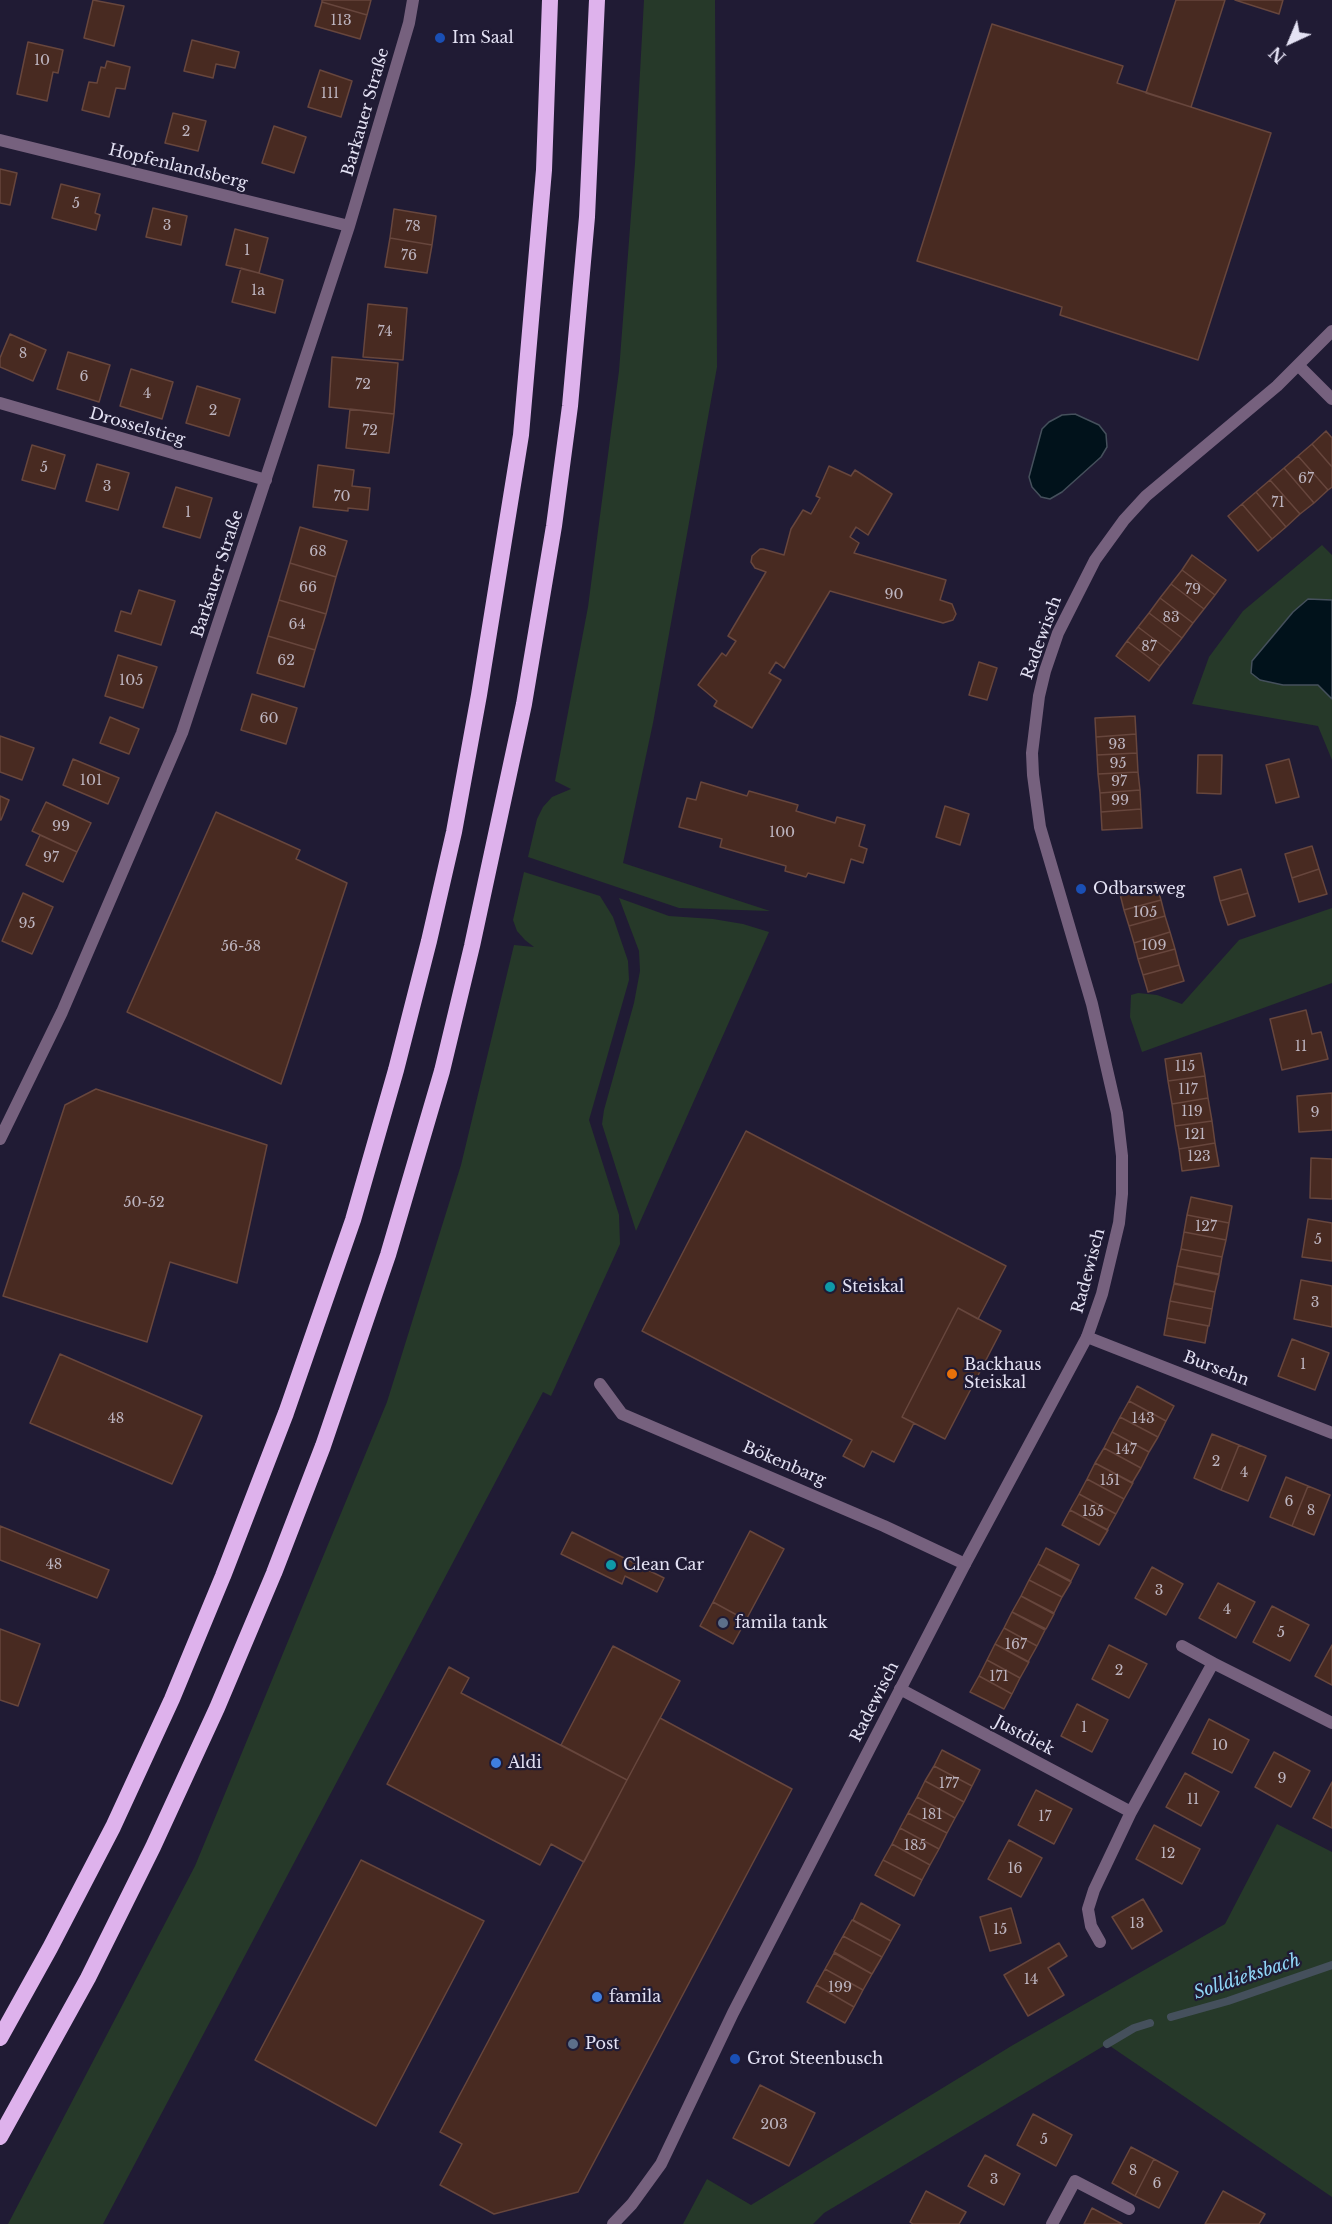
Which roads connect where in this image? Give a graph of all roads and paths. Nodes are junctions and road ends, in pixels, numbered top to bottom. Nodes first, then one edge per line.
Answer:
1 (414, 0) edge
2 (550, 0) edge
3 (597, 0) edge
4 (0, 140) edge
5 (349, 226) junction
6 (1332, 331) edge
7 (1299, 366) junction
8 (1332, 399) edge
9 (0, 403) edge
10 (266, 480) junction
11 (0, 1139) edge
12 (1087, 1337) junction
13 (600, 1384) dead end
14 (1332, 1433) edge
15 (965, 1564) junction
16 (1182, 1646) dead end
17 (1213, 1663) junction
18 (900, 1689) junction
19 (1332, 1723) edge
20 (1131, 1812) junction
21 (1100, 1942) dead end
22 (0, 2038) edge
23 (0, 2137) edge
24 (1129, 2209) dead end
25 (613, 2224) edge
26 (1052, 2224) edge

1 - 5 street, Barkauer Straße
2 - 22 highway
3 - 23 highway
4 - 5 street, Hopfenlandsberg
5 - 10 street, Barkauer Straße
6 - 7 street, Radewisch
7 - 8 street
7 - 12 street, Radewisch
9 - 10 street, Drosselstieg
10 - 11 street, Barkauer Straße
12 - 14 street, Bursehn
12 - 15 street, Radewisch
13 - 15 street, Bökenbarg
15 - 18 street, Radewisch
16 - 17 street
17 - 19 street
17 - 20 street
18 - 20 street, Justdiek
18 - 25 street, Radewisch
20 - 21 street
24 - 26 street

